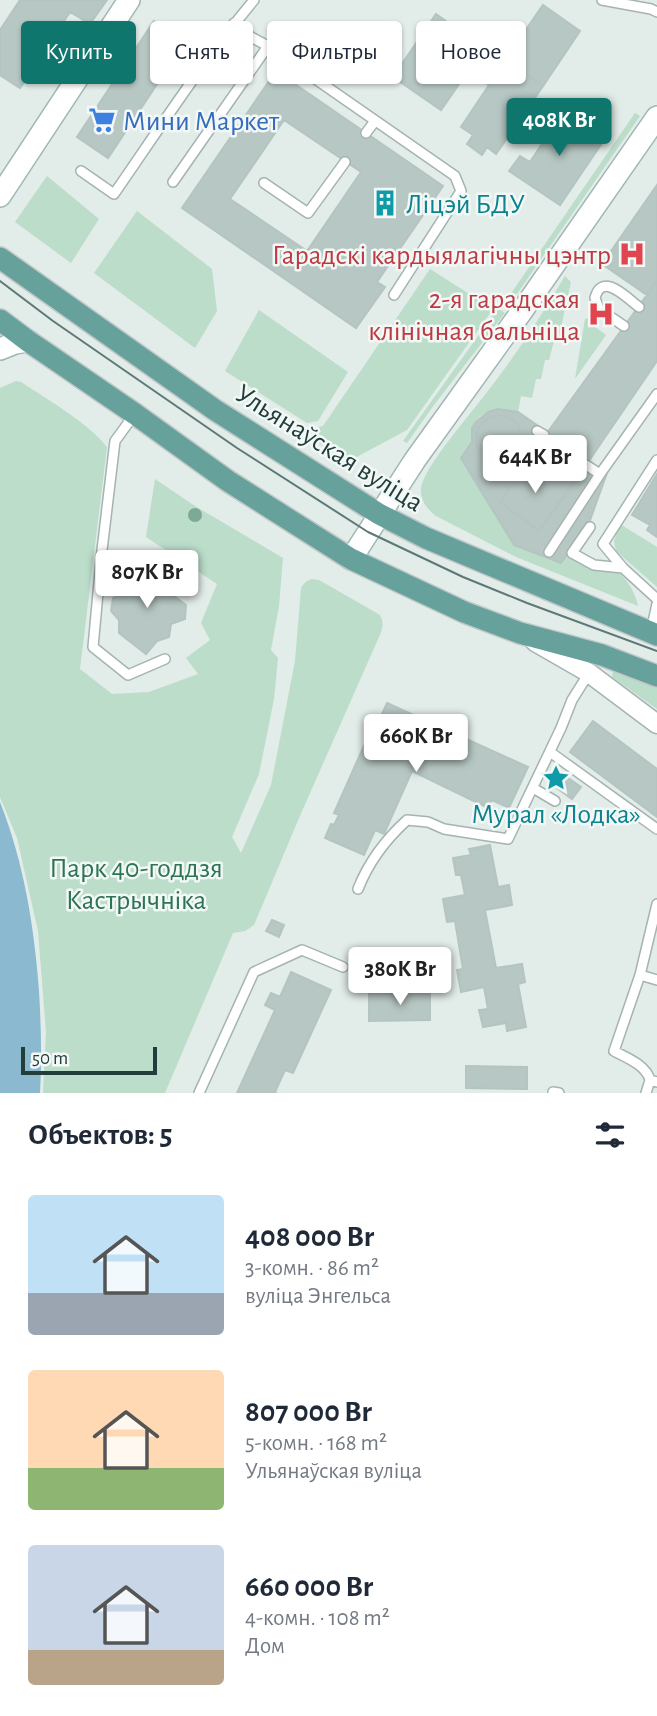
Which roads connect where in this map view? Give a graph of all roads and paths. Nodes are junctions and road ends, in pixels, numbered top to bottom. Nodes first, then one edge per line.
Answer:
1 (129, 0) edge
2 (254, 0) edge
3 (602, 0) edge
4 (657, 12) edge
5 (236, 21) edge
6 (267, 47) edge
7 (191, 84) edge
8 (322, 84) edge
9 (657, 117) edge
10 (375, 121) junction
11 (366, 133) dead end
12 (345, 162) dead end
13 (81, 171) dead end
14 (173, 182) dead end
15 (264, 183) dead end
16 (0, 196) edge
17 (0, 258) edge
18 (394, 295) dead end
19 (639, 307) dead end
20 (0, 320) edge
21 (624, 326) dead end
22 (28, 341) junction
23 (0, 349) edge
24 (657, 394) edge
25 (135, 414) junction
26 (657, 460) edge
27 (586, 465) dead end
28 (600, 474) junction
29 (379, 514) junction
30 (590, 527) dead end
31 (550, 552) dead end
32 (351, 559) junction
33 (623, 568) junction
34 (657, 602) edge
35 (520, 633) junction
36 (654, 634) edge
37 (165, 659) dead end
38 (589, 673) junction
39 (657, 676) edge
40 (657, 723) edge
41 (550, 752) junction
42 (533, 788) junction
43 (555, 801) dead end
44 (657, 830) edge
45 (358, 889) dead end
46 (657, 904) edge
47 (343, 967) dead end
48 (640, 975) junction
49 (657, 980) edge
50 (654, 1081) edge
51 (199, 1093) edge
52 (553, 1093) edge
53 (559, 1093) edge
54 (646, 1093) edge

1 - 16 street
2 - 5 lane
3 - 4 lane
6 - 14 lane
7 - 13 lane
8 - 10 lane
9 - 29 street
10 - 11 lane
10 - 18 lane
12 - 15 lane
17 - 29 main road, Ульянаўская вуліца
19 - 21 lane
20 - 22 main road
22 - 23 street
22 - 25 main road
24 - 28 lane
25 - 32 main road
25 - 37 lane
26 - 33 lane
27 - 28 lane
28 - 31 lane
29 - 32 street
29 - 36 main road, Ульянаўская вуліца
30 - 33 lane
32 - 35 main road
33 - 34 lane
34 - 36 lane
35 - 38 street
35 - 39 main road
38 - 40 street
38 - 41 lane
41 - 42 lane
41 - 44 lane
42 - 43 lane
42 - 45 lane
46 - 48 lane
47 - 51 lane
48 - 49 lane
48 - 50 lane
50 - 54 lane
52 - 53 lane

